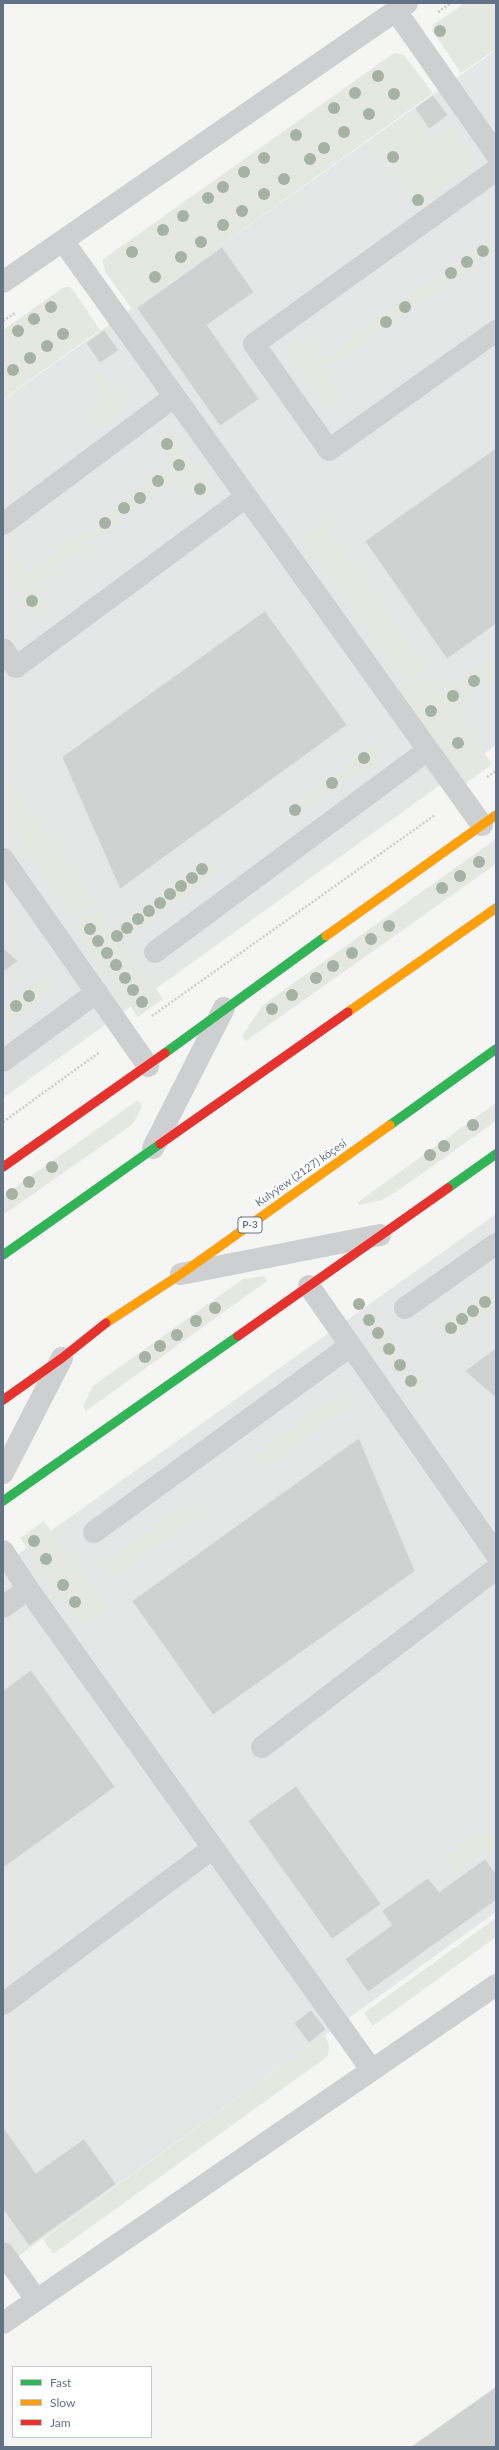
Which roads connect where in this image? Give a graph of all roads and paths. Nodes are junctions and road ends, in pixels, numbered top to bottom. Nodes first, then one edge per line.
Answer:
1 (402, 7) edge
2 (496, 154) edge
3 (496, 170) edge
4 (63, 241) junction
5 (3, 282) edge
6 (496, 331) edge
7 (174, 397) junction
8 (246, 497) junction
9 (3, 524) edge
10 (3, 650) edge
11 (428, 750) junction
12 (496, 771) edge
13 (461, 796) junction
14 (489, 820) edge
15 (3, 859) edge
16 (496, 908) edge
17 (155, 952) dead end
18 (97, 992) junction
19 (224, 1008) junction
20 (126, 1034) junction
21 (496, 1049) edge
22 (3, 1061) edge
23 (148, 1066) junction
24 (3, 1122) edge
25 (153, 1148) junction
26 (496, 1154) edge
27 (3, 1167) edge
28 (380, 1235) junction
29 (496, 1244) edge
30 (3, 1255) edge
31 (181, 1274) junction
32 (309, 1286) junction
33 (405, 1308) dead end
34 (350, 1346) junction
35 (62, 1358) junction
36 (3, 1400) edge
37 (3, 1473) edge
38 (3, 1501) edge
39 (94, 1532) dead end
40 (3, 1551) edge
41 (496, 1554) edge
42 (496, 1570) edge
43 (28, 1589) junction
44 (3, 1607) edge
45 (262, 1747) dead end
46 (213, 1848) junction
47 (496, 1985) edge
48 (3, 2004) edge
49 (370, 2069) junction
50 (3, 2253) edge
51 (36, 2299) junction
52 (3, 2323) edge

1 - 2 street
1 - 4 street
3 - 6 street
4 - 5 street
4 - 7 street
7 - 8 street
7 - 9 street
8 - 10 street
8 - 11 street
11 - 13 street
11 - 17 street
12 - 13 path
13 - 14 street
13 - 20 path
14 - 19 main road
15 - 18 street
16 - 25 main road
18 - 20 street
18 - 22 street
19 - 23 main road
19 - 25 street
20 - 23 street
20 - 24 path
21 - 31 main road, Kulyýew (2127) köçesi / P-3
23 - 27 main road
25 - 30 main road
26 - 28 main road
28 - 31 street
28 - 32 main road
29 - 33 street
31 - 35 main road, Kulyýew (2127) köçesi / P-3
32 - 34 street
32 - 38 main road
34 - 39 street
34 - 41 street
35 - 36 main road, Kulyýew (2127) köçesi / P-3
35 - 37 street
40 - 43 street
42 - 45 street
43 - 44 street
43 - 46 street
46 - 48 street
46 - 49 street
47 - 49 street
49 - 51 street
50 - 51 street
51 - 52 street

